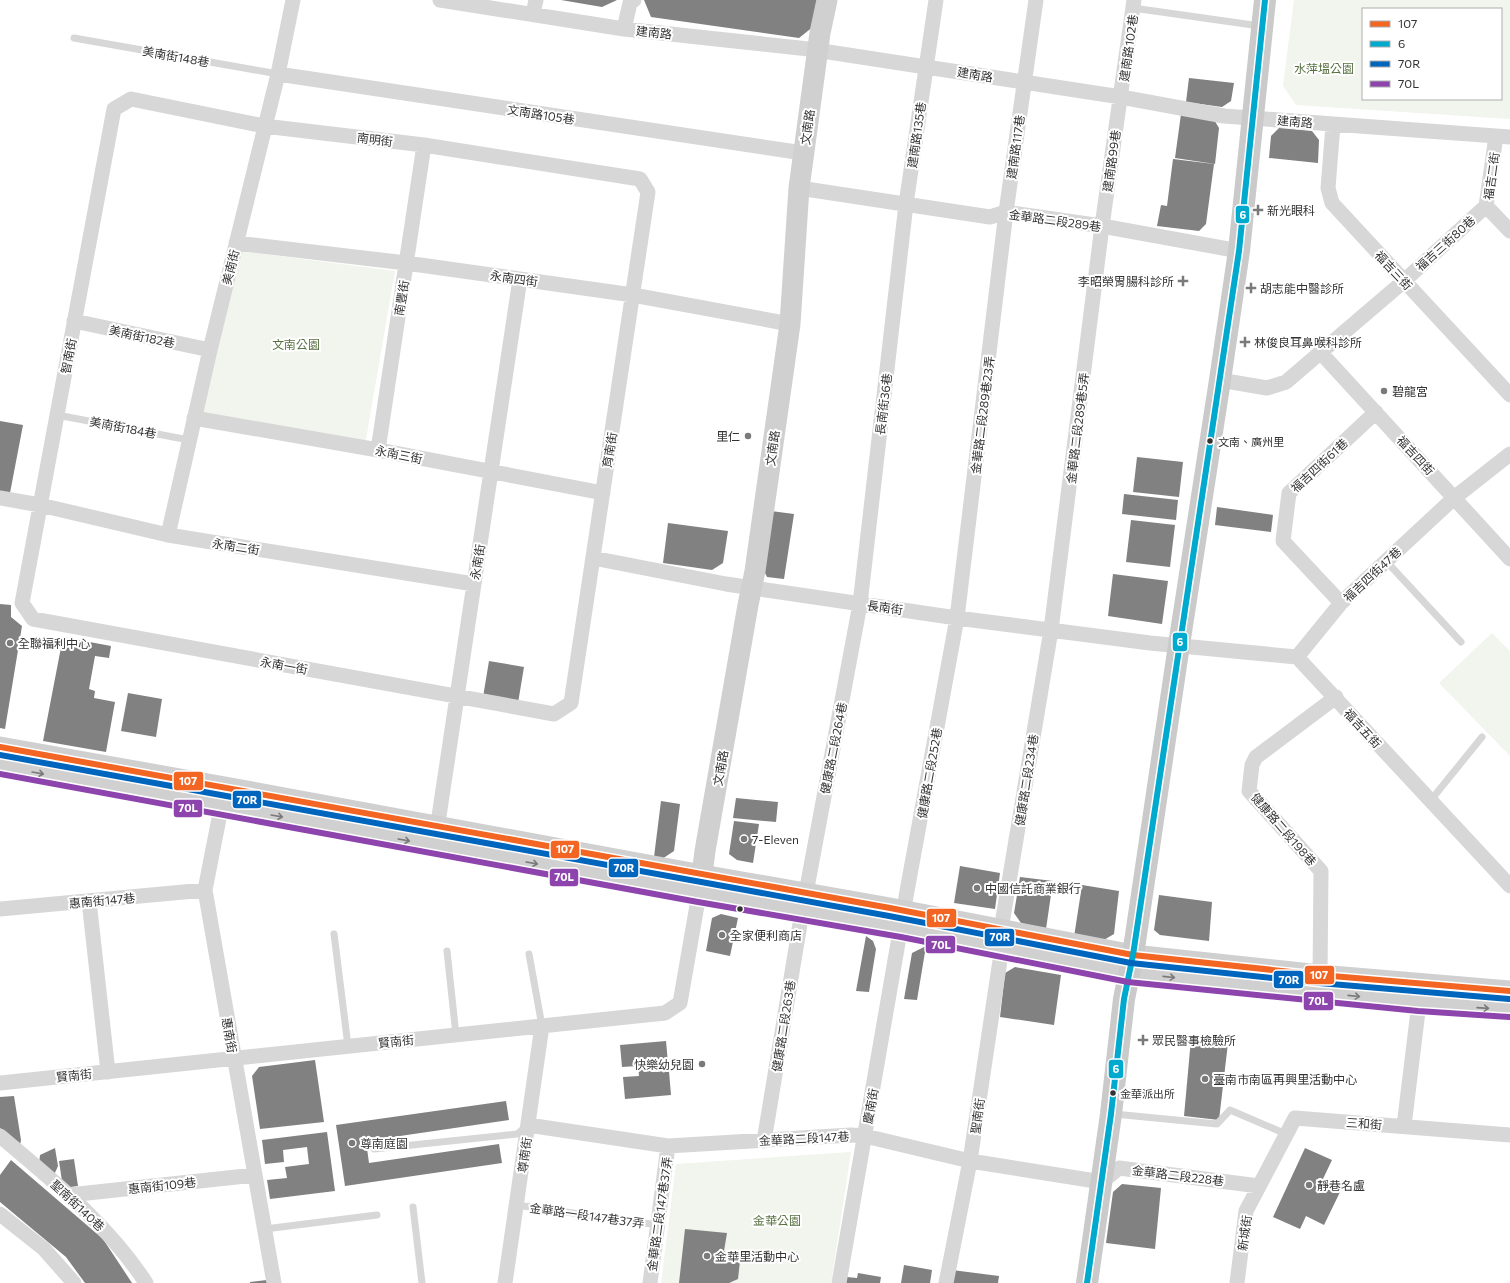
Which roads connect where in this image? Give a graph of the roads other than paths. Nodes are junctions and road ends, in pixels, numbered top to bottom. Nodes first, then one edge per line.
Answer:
1 (293, 0) edge
2 (440, 0) edge
3 (634, 0) edge
4 (827, 0) edge
5 (936, 0) edge
6 (1036, 0) edge
7 (1265, 0) edge
8 (1134, 4) edge
9 (535, 7) edge
10 (1261, 26) junction
11 (624, 29) junction
12 (74, 38) dead end
13 (818, 51) junction
14 (926, 67) junction
15 (278, 74) junction
16 (1024, 82) junction
17 (1121, 97) junction
18 (114, 109) joint
19 (1253, 118) junction
20 (1333, 125) junction
21 (264, 126) junction
22 (1503, 136) edge
23 (424, 145) junction
24 (803, 153) junction
25 (640, 179) joint
26 (799, 188) junction
27 (906, 204) junction
28 (1486, 206) junction
29 (1006, 212) junction
30 (1102, 226) junction
31 (1510, 231) edge
32 (236, 242) junction
33 (1239, 251) junction
34 (406, 263) junction
35 (520, 279) junction
36 (1404, 281) junction
37 (633, 295) junction
38 (74, 321) junction
39 (790, 324) junction
40 (210, 350) junction
41 (1321, 353) junction
42 (1220, 380) junction
43 (1510, 395) edge
44 (1376, 412) junction
45 (57, 415) junction
46 (194, 418) junction
47 (189, 440) junction
48 (378, 450) junction
49 (1510, 454) edge
50 (491, 472) junction
51 (602, 493) junction
52 (0, 498) edge
53 (1454, 498) junction
54 (40, 505) junction
55 (168, 535) junction
56 (593, 558) junction
57 (1510, 559) edge
58 (1386, 561) junction
59 (474, 584) junction
60 (751, 587) junction
61 (1341, 602) junction
62 (22, 603) joint
63 (860, 604) junction
64 (958, 618) junction
65 (1051, 630) junction
66 (1461, 642) dead end
67 (1179, 645) junction
68 (1297, 657) junction
69 (457, 696) junction
70 (1336, 697) junction
71 (554, 714) joint
72 (1482, 737) dead end
73 (0, 747) edge
74 (0, 766) edge
75 (223, 796) junction
76 (1431, 800) junction
77 (436, 836) junction
78 (700, 885) junction
79 (1510, 886) edge
80 (205, 890) junction
81 (89, 901) junction
82 (804, 902) junction
83 (0, 909) edge
84 (903, 920) junction
85 (334, 934) dead end
86 (1001, 938) junction
87 (447, 950) dead end
88 (530, 954) dead end
89 (1131, 965) junction
90 (1320, 976) junction
91 (1510, 991) edge
92 (1419, 1003) junction
93 (1510, 1010) edge
94 (542, 1026) junction
95 (456, 1035) junction
96 (348, 1046) junction
97 (235, 1059) junction
98 (108, 1072) junction
99 (0, 1083) edge
100 (1111, 1114) junction
101 (528, 1125) junction
102 (1404, 1126) junction
103 (1286, 1134) junction
104 (1510, 1135) edge
105 (0, 1136) edge
106 (865, 1136) junction
107 (764, 1141) junction
108 (668, 1146) junction
109 (374, 1149) dead end
110 (970, 1161) junction
111 (255, 1175) junction
112 (1102, 1182) junction
113 (1259, 1186) junction
114 (69, 1195) junction
115 (516, 1205) junction
116 (413, 1207) dead end
117 (0, 1214) edge
118 (377, 1215) dead end
119 (658, 1225) junction
120 (264, 1229) junction
121 (74, 1283) edge
122 (146, 1283) edge
123 (274, 1283) edge
124 (422, 1283) edge
125 (505, 1283) edge
126 (650, 1283) edge
127 (839, 1283) edge
128 (946, 1283) edge
129 (1087, 1283) edge
130 (1237, 1283) edge

1 - 15 street, 美南街
2 - 9 street, 建南路
3 - 11 street
4 - 13 street, 文南路
5 - 14 street, 建南路135巷
6 - 16 street, 建南路117巷
7 - 10 main road
8 - 10 lane
8 - 17 street, 建南路102巷
9 - 11 street, 建南路
10 - 19 main road
11 - 13 street, 建南路
12 - 15 lane, 美南街148巷
13 - 14 street, 建南路
13 - 24 street, 文南路
14 - 16 street, 建南路
14 - 27 street, 建南路135巷
15 - 21 street, 美南街
15 - 24 street, 文南路105巷
16 - 17 street, 建南路
16 - 29 street, 建南路117巷
17 - 19 street, 建南路
17 - 30 street, 建南路99巷
18 - 21 street, 南明街
18 - 38 street, 智南街
19 - 20 street, 建南路
19 - 33 main road
20 - 22 street, 建南路
20 - 36 street, 福吉三街
21 - 23 street, 南明街
21 - 32 street, 美南街
22 - 28 street, 福吉二街
23 - 25 street, 南明街
23 - 34 street, 南豐街
24 - 26 street, 文南路
25 - 37 street, 育南街
26 - 27 street, 金華路二段289巷
26 - 39 street, 文南路
27 - 29 street, 金華路二段289巷
27 - 63 street, 長南街36巷
28 - 31 street, 福吉二街
28 - 36 street, 福吉三街80巷
29 - 30 street, 金華路二段289巷
29 - 64 street, 金華路二段289巷23弄
30 - 33 street, 金華路二段289巷
30 - 65 street, 金華路二段289巷5弄
32 - 34 street, 永南四街
32 - 40 street, 美南街
33 - 42 main road
34 - 35 street, 永南四街
34 - 48 street, 南豐街
35 - 37 street, 永南四街
35 - 50 street, 永南街
36 - 41 street, 福吉三街80巷
36 - 43 street, 福吉三街
37 - 39 street, 永南四街
37 - 51 street, 育南街
38 - 40 street, 美南街182巷
38 - 45 street, 智南街
39 - 60 street, 文南路
40 - 46 street, 美南街
41 - 42 street, 福吉三街80巷
41 - 44 street, 福吉四街
42 - 67 main road
44 - 53 street, 福吉四街
44 - 61 street, 福吉四街61巷
45 - 47 lane, 美南街184巷
45 - 54 street, 智南街
46 - 47 street, 美南街
46 - 48 street, 永南三街
47 - 55 street, 美南街
48 - 50 street, 永南三街
49 - 53 street, 福吉四街47巷
50 - 51 street, 永南三街
50 - 59 street, 永南街
51 - 56 street, 育南街
52 - 54 street, 永南二街
53 - 57 street, 福吉四街
53 - 58 street, 福吉四街47巷
54 - 55 street, 永南二街
54 - 62 street, 智南街
55 - 59 street, 永南二街
56 - 60 street, 長南街
56 - 71 street, 育南街
58 - 61 street, 福吉四街47巷
58 - 66 lane
59 - 69 street, 永南街
60 - 63 street, 長南街
60 - 78 street, 文南路
61 - 68 street, 福吉四街47巷
62 - 69 street, 永南一街
63 - 64 street, 長南街
63 - 82 street, 健康路二段264巷
64 - 65 street, 長南街
64 - 84 street, 健康路二段252巷
65 - 67 street, 長南街
65 - 86 street, 健康路二段234巷
67 - 68 street
67 - 89 main road
68 - 70 street, 福吉五街
69 - 71 street, 永南一街
69 - 77 street, 永南街
70 - 76 street, 福吉五街
70 - 90 street, 健康路二段198巷
72 - 76 lane
73 - 75 street
74 -> 75 street
75 - 77 street
75 - 80 street, 惠南街
76 - 79 street, 福吉五街
77 - 78 street
78 - 82 street
78 - 94 street, 賢南街
80 - 81 street, 惠南街147巷
80 - 97 street, 惠南街
81 - 83 street, 惠南街147巷
81 - 98 street
82 - 84 street
82 - 107 street, 健康路二段263巷
84 - 86 street
84 - 106 street, 慶南街
85 - 96 lane
86 - 89 street
86 - 110 street, 聖南街
87 - 95 lane
88 - 94 lane
89 - 90 street
89 -> 92 street
89 - 100 main road
90 - 91 street
92 -> 93 street
92 - 102 street
94 - 95 street, 賢南街
94 - 101 street, 尊南街
95 - 96 street, 賢南街
96 - 97 street, 賢南街
97 - 98 street, 賢南街
97 - 111 street, 惠南街
98 - 99 street, 賢南街
100 - 103 lane
100 - 112 main road
101 - 108 street, 金華路二段147巷
101 - 109 lane
101 - 115 street, 尊南街
102 - 103 street, 三和街
102 - 104 street, 三和街
103 - 113 street, 三和街
105 - 114 street, 聖南街140巷
106 - 107 street, 金華路二段147巷
106 - 110 street, 金華路二段147巷
106 - 127 street, 慶南街
107 - 108 street, 金華路二段147巷
108 - 119 street, 金華路二段147巷37弄
110 - 112 street, 金華路二段147巷
110 - 128 street, 聖南街
111 - 114 street, 惠南街109巷
111 - 120 street, 惠南街
112 - 113 street, 金華路二段228巷
112 - 129 main road
113 - 130 street, 新城街
114 - 122 street, 聖南街140巷
115 - 119 lane, 金華路一段147巷37弄
115 - 125 street, 尊南街
116 - 124 lane
117 - 121 street
118 - 120 lane
119 - 126 street, 金華路二段147巷37弄
120 - 123 street, 惠南街

